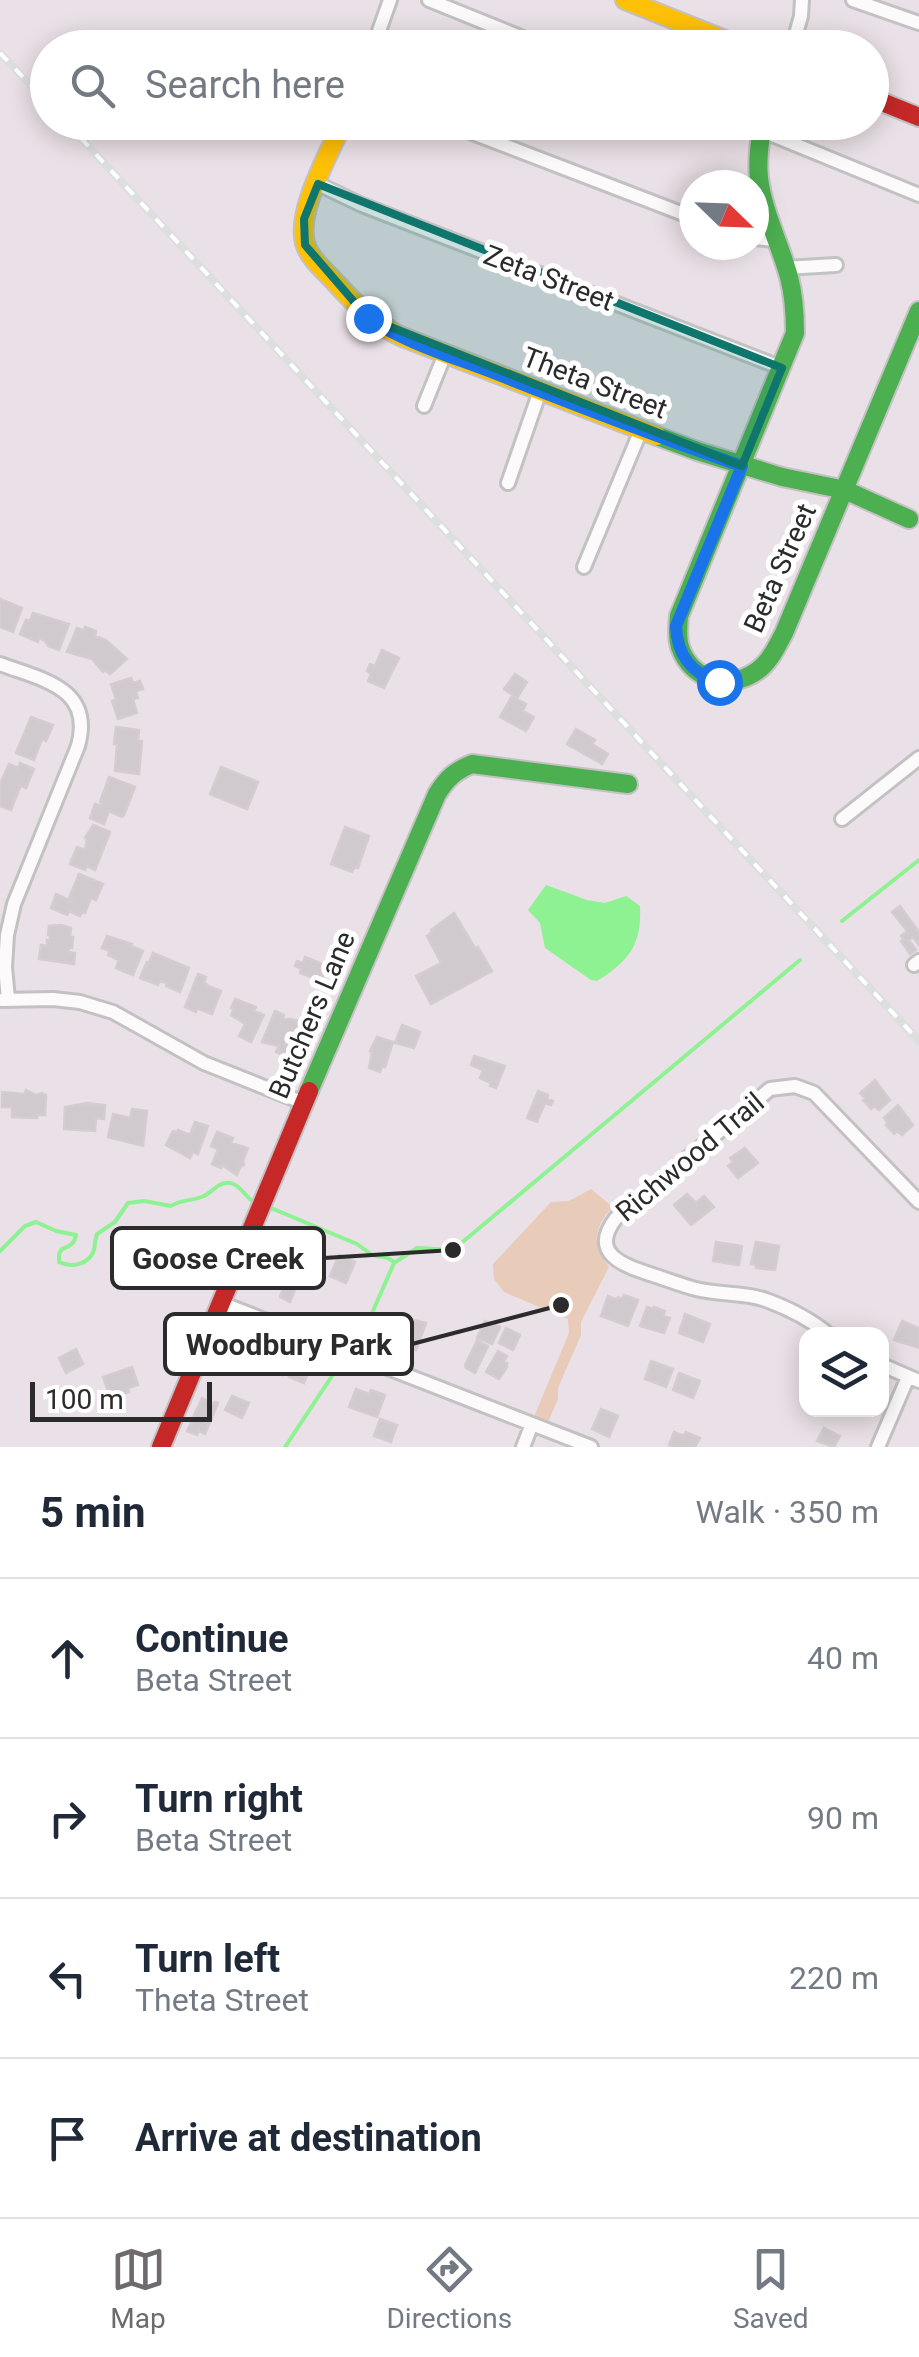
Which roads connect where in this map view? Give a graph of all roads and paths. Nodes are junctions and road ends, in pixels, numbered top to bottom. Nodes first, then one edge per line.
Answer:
1 (390, 0) edge
2 (429, 0) edge
3 (625, 0) edge
4 (802, 0) edge
5 (853, 0) edge
6 (892, 7) edge
7 (919, 23) edge
8 (379, 30) edge
9 (503, 30) edge
10 (700, 30) edge
11 (797, 30) edge
12 (889, 105) edge
13 (919, 116) edge
14 (336, 140) edge
15 (491, 140) edge
16 (759, 140) edge
17 (794, 140) edge
18 (318, 184) junction
19 (919, 195) edge
20 (679, 212) edge
21 (769, 239) edge
22 (775, 240) junction
23 (836, 265) dead end
24 (785, 268) junction
25 (919, 311) edge
26 (445, 354) junction
27 (782, 368) junction
28 (540, 391) junction
29 (424, 406) dead end
30 (641, 430) junction
31 (742, 466) junction
32 (508, 483) dead end
33 (845, 490) junction
34 (909, 519) dead end
35 (584, 567) dead end
36 (0, 664) edge
37 (919, 758) edge
38 (628, 784) dead end
39 (842, 819) dead end
40 (4, 999) edge
41 (304, 1103) junction
42 (919, 1202) edge
43 (221, 1303) junction
44 (819, 1327) edge
45 (889, 1368) edge
46 (913, 1379) edge
47 (532, 1424) junction
48 (161, 1447) edge
49 (523, 1447) edge
50 (591, 1447) edge
51 (878, 1447) edge

1 - 8 street
2 - 9 street
3 - 10 street
4 - 11 street
5 - 6 street
6 - 7 street
12 - 13 street
14 - 18 street
15 - 20 street
16 - 22 street, Beta Street
17 - 19 street
18 - 26 street, Theta Street
18 - 27 street, Zeta Street
21 - 22 street
22 - 24 street, Beta Street
23 - 24 street
24 - 27 street, Beta Street
25 - 33 street
26 - 28 street, Theta Street
26 - 29 street
27 - 31 street, Beta Street
28 - 30 street, Theta Street
28 - 32 street
30 - 31 street, Theta Street
30 - 35 street
31 - 33 street, Theta Street
31 - 33 street, Beta Street
33 - 34 street, Theta Street
36 - 40 street
37 - 39 street
38 - 41 street, Butchers Lane
40 - 41 street
41 - 43 street, Butchers Lane
42 - 44 street, Richwood Trail
43 - 47 street
43 - 48 street, Butchers Lane
45 - 46 street
46 - 51 street
47 - 49 street
47 - 50 street

